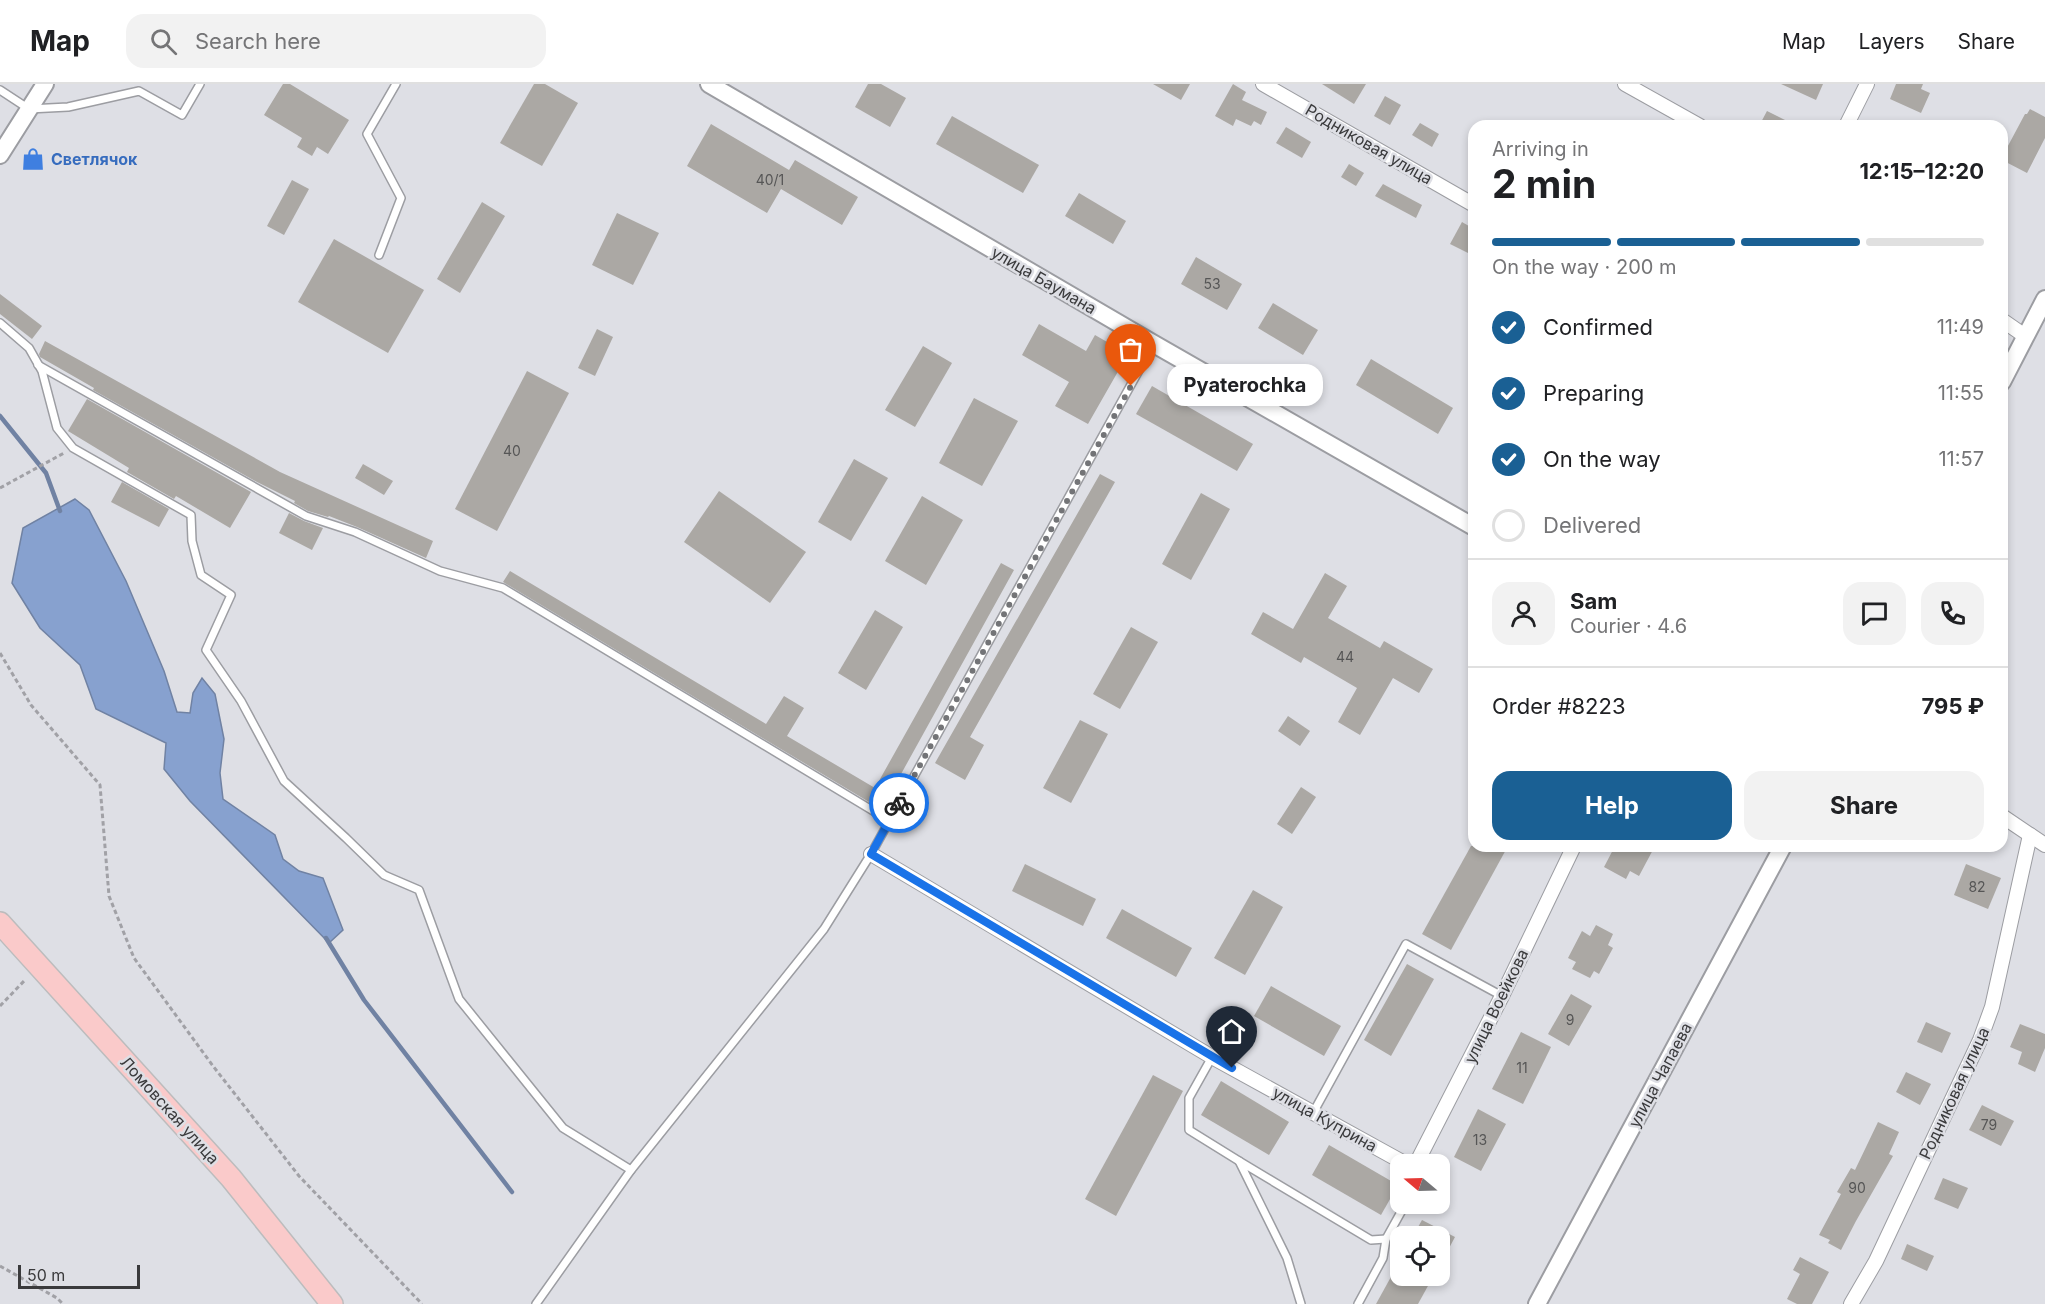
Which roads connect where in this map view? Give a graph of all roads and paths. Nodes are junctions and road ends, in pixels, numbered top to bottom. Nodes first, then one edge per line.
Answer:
1 (45, 84) edge
2 (200, 84) edge
3 (396, 84) edge
4 (709, 84) edge
5 (1263, 84) edge
6 (1625, 84) edge
7 (1867, 84) edge
8 (141, 88) edge
9 (1642, 88) edge
10 (0, 90) edge
11 (29, 109) junction
12 (1691, 120) edge
13 (1849, 120) edge
14 (0, 155) edge
15 (1468, 202) edge
16 (379, 255) dead end
17 (2045, 299) edge
18 (0, 323) edge
19 (2008, 325) edge
20 (2025, 336) junction
21 (1154, 344) junction
22 (38, 365) junction
23 (2008, 370) edge
24 (73, 448) junction
25 (0, 488) edge
26 (1468, 524) edge
27 (0, 653) edge
28 (890, 820) junction
29 (2008, 820) edge
30 (2030, 835) junction
31 (2045, 845) edge
32 (1571, 852) edge
33 (1780, 852) edge
34 (871, 854) junction
35 (0, 923) edge
36 (39, 966) junction
37 (1502, 996) junction
38 (0, 1006) edge
39 (1212, 1057) junction
40 (1313, 1113) junction
41 (1421, 1154) edge
42 (1390, 1155) edge
43 (1239, 1161) junction
44 (631, 1170) junction
45 (1400, 1214) edge
46 (1386, 1239) junction
47 (0, 1266) edge
48 (63, 1304) edge
49 (332, 1304) edge
50 (422, 1304) edge
51 (536, 1304) edge
52 (1301, 1304) edge
53 (1358, 1304) edge
54 (1537, 1304) edge
55 (1851, 1304) edge

1 - 11 street
2 - 8 lane
3 - 16 lane
4 - 21 street, улица Баумана
5 - 15 street, Родниковая улица
6 - 9 street
7 - 13 street
8 - 11 lane
9 - 12 street
10 - 11 lane
11 - 14 street
17 - 20 street
18 - 22 lane
19 - 20 street
20 - 23 street
21 - 26 street, улица Баумана
21 - 28 lane
22 - 24 lane
22 - 28 lane
24 - 25 path
24 - 44 lane
27 - 50 path
28 - 34 lane
29 - 30 street
30 - 31 street
30 - 55 street, Родниковая улица
32 - 37 street, улица Воейкова
33 - 54 street, улица Чапаева
34 - 39 street, улица Куприна
34 - 44 lane
35 - 36 main road, Ломовская улица
36 - 38 path
36 - 49 main road, Ломовская улица
37 - 40 lane
37 - 41 street, улица Воейкова
39 - 40 street, улица Куприна
39 - 43 lane
40 - 42 street, улица Куприна
43 - 46 lane
43 - 52 lane
44 - 51 lane
45 - 46 lane
46 - 53 lane
47 - 48 path

